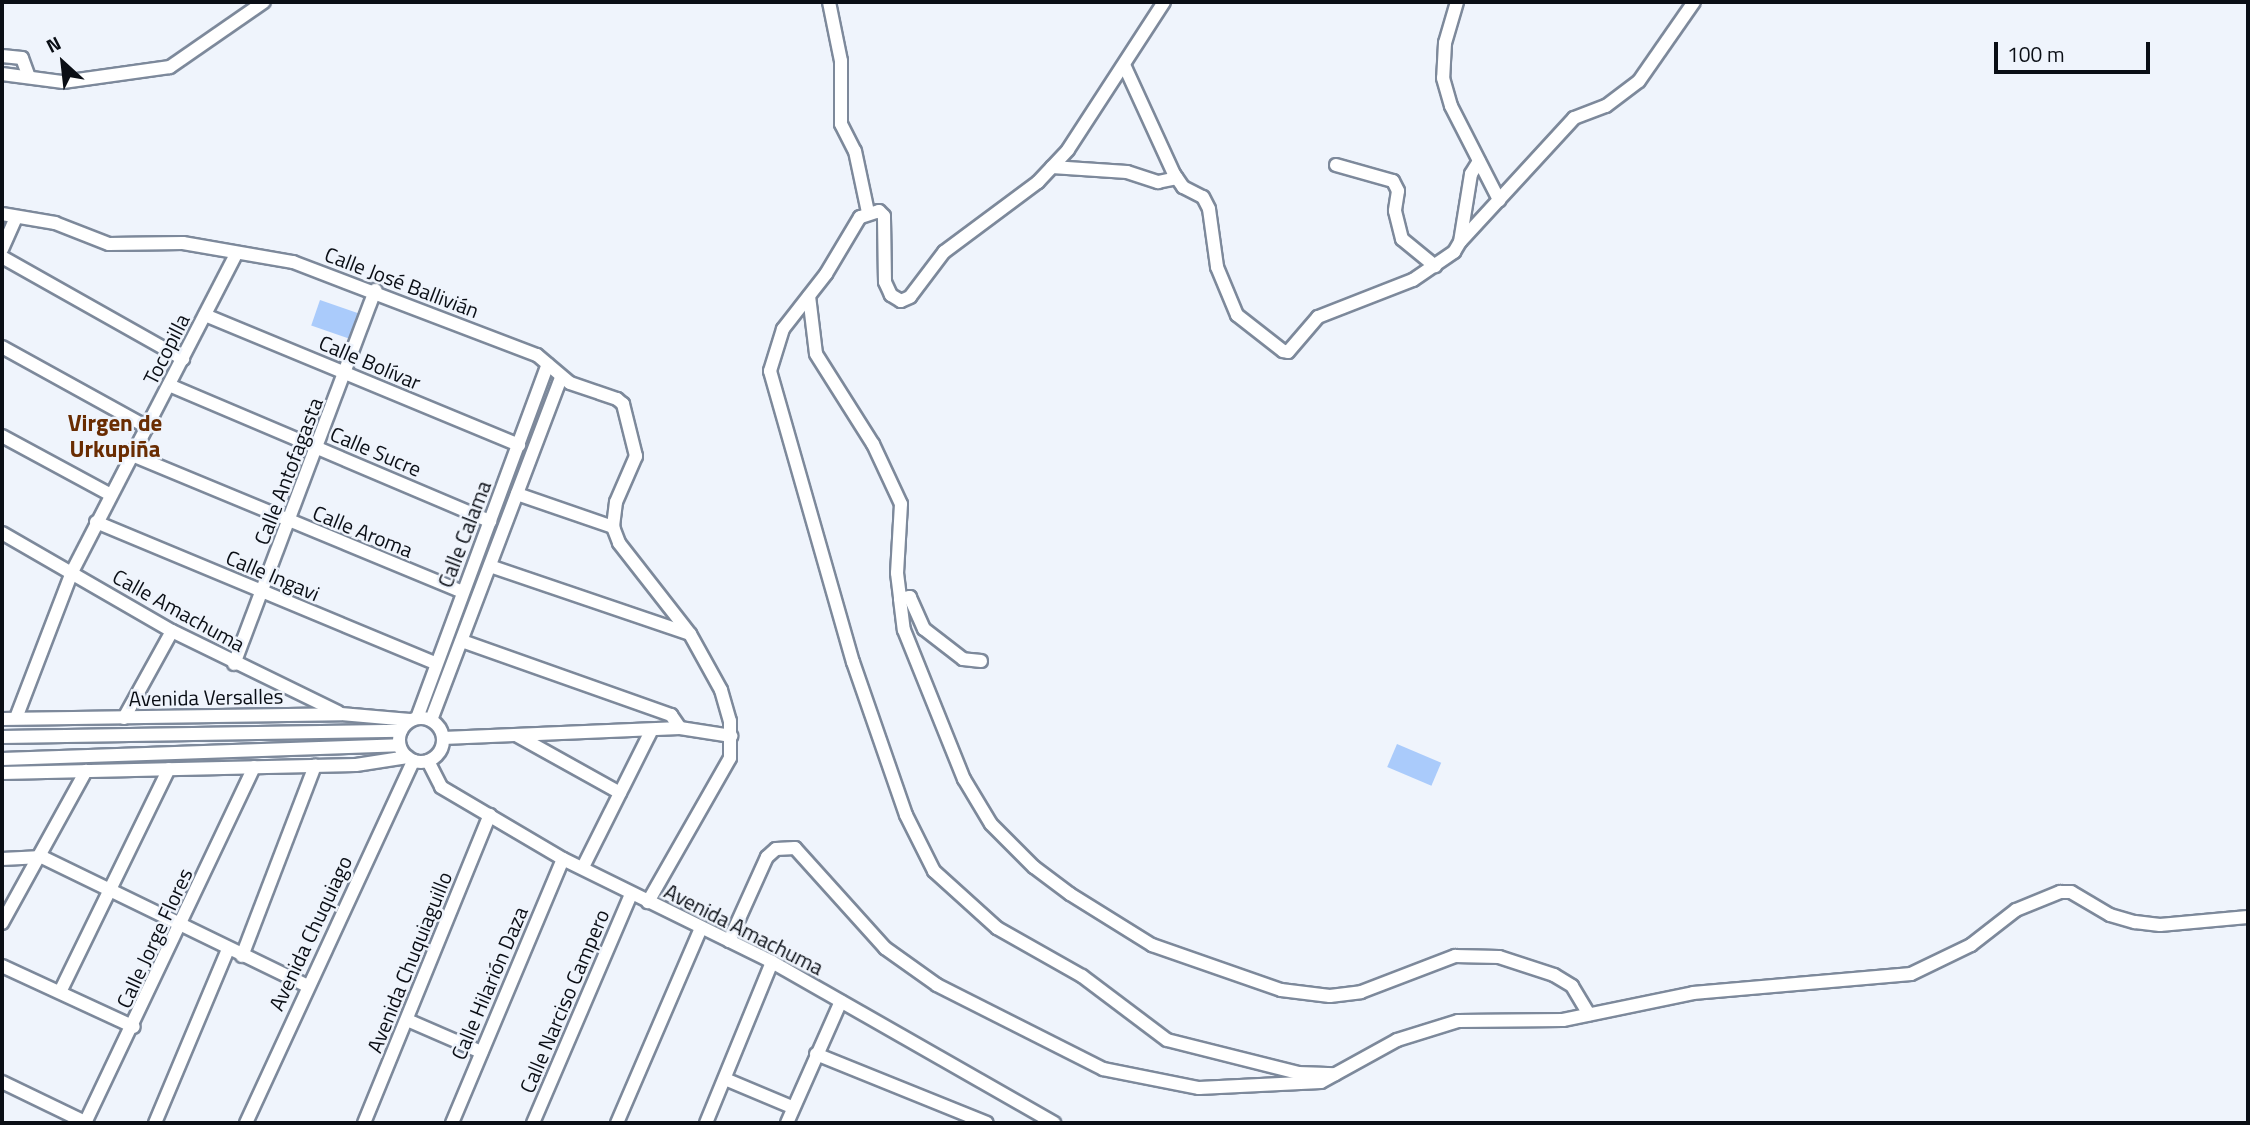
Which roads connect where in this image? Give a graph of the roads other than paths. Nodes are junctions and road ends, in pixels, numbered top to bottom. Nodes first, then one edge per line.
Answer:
1 (264, 2) edge
2 (829, 2) edge
3 (1164, 2) edge
4 (1457, 2) edge
5 (1695, 2) edge
6 (2, 56) edge
7 (1125, 66) junction
8 (2, 74) edge
9 (29, 77) junction
10 (1479, 161) junction
11 (1336, 164) dead end
12 (1052, 167) junction
13 (1177, 178) junction
14 (1499, 200) junction
15 (868, 212) junction
16 (2, 214) edge
17 (16, 217) junction
18 (1460, 242) junction
19 (2, 249) edge
20 (236, 254) junction
21 (2, 257) edge
22 (1435, 266) junction
23 (375, 290) junction
24 (809, 296) junction
25 (205, 315) junction
26 (2, 348) edge
27 (183, 359) junction
28 (548, 364) junction
29 (346, 372) junction
30 (561, 377) junction
31 (170, 385) junction
32 (147, 427) junction
33 (2, 436) edge
34 (519, 445) junction
35 (319, 447) junction
36 (132, 455) junction
37 (517, 494) junction
38 (110, 495) junction
39 (490, 521) junction
40 (96, 522) junction
41 (289, 522) junction
42 (612, 527) junction
43 (2, 533) edge
44 (490, 566) junction
45 (72, 572) junction
46 (263, 592) junction
47 (463, 592) junction
48 (900, 599) junction
49 (172, 631) junction
50 (690, 634) junction
51 (462, 641) junction
52 (981, 662) dead end
53 (435, 663) junction
54 (234, 664) junction
55 (341, 714) junction
56 (16, 718) junction
57 (124, 718) junction
58 (2, 719) edge
59 (414, 719) junction
60 (431, 720) junction
61 (680, 728) junction
62 (401, 731) junction
63 (651, 731) junction
64 (516, 735) junction
65 (731, 736) junction
66 (2, 737) edge
67 (443, 738) junction
68 (399, 745) junction
69 (2, 759) edge
70 (410, 759) junction
71 (428, 761) junction
72 (315, 765) junction
73 (254, 767) junction
74 (169, 769) junction
75 (86, 771) junction
76 (2, 773) edge
77 (620, 793) junction
78 (490, 815) junction
79 (42, 857) junction
80 (2, 859) edge
81 (563, 859) junction
82 (583, 867) junction
83 (110, 893) junction
84 (631, 894) junction
85 (648, 902) junction
86 (2248, 917) edge
87 (2, 923) edge
88 (181, 927) junction
89 (701, 928) junction
90 (729, 941) junction
91 (228, 949) junction
92 (242, 956) junction
93 (772, 962) junction
94 (2, 966) edge
95 (306, 985) junction
96 (60, 992) junction
97 (841, 1000) junction
98 (1589, 1014) junction
99 (407, 1020) junction
100 (134, 1027) junction
101 (481, 1052) junction
102 (816, 1054) junction
103 (1336, 1074) junction
104 (725, 1079) junction
105 (2, 1082) edge
106 (792, 1107) junction
107 (86, 1123) edge
108 (155, 1123) edge
109 (246, 1123) edge
110 (364, 1123) edge
111 (452, 1123) edge
112 (533, 1123) edge
113 (617, 1123) edge
114 (706, 1123) edge
115 (788, 1123) edge
116 (987, 1123) edge
117 (1054, 1123) edge

1 - 9 street
2 - 15 street
3 - 7 street
4 - 10 street
5 - 14 street
6 - 9 street
7 - 12 street
7 - 13 street
8 - 9 street
10 - 14 street
10 - 18 street
11 - 22 street
12 - 13 street
12 - 15 street
13 - 22 street
14 - 18 street
15 - 24 street
16 - 17 street, Calle José Ballivián
17 - 19 street
17 - 20 street, Calle José Ballivián
18 - 22 street
20 - 23 street, Calle José Ballivián
20 - 25 street, Tocopilla
21 - 27 street
23 - 28 street, Calle José Ballivián
23 - 29 street, Calle Antofagasta
24 - 48 street
24 - 103 street
25 - 27 street, Tocopilla
25 - 29 street, Calle Bolívar
26 - 32 street
27 - 31 street, Tocopilla
28 - 30 street, Calle José Ballivián
28 - 34 street, Calle Calama
29 - 34 street, Calle Bolívar
29 - 35 street, Calle Antofagasta
30 - 37 street
30 - 42 street
31 - 32 street, Tocopilla
31 - 35 street, Calle Sucre
32 - 36 street, Tocopilla
33 - 38 street
34 - 39 street, Calle Calama
35 - 39 street, Calle Sucre
35 - 41 street, Calle Antofagasta
36 - 38 street, Tocopilla
36 - 41 street, Calle Aroma
37 - 42 street
37 - 44 street
38 - 40 street, Tocopilla
39 - 47 street, Calle Calama
40 - 45 street, Tocopilla
40 - 46 street, Calle Ingavi
41 - 46 street, Calle Antofagasta
41 - 47 street, Calle Aroma
42 - 50 street
43 - 45 street, Calle Amachuma
44 - 50 street
44 - 51 street
45 - 49 street, Calle Amachuma
45 - 56 street, Tocopilla
46 - 53 street, Calle Ingavi
46 - 54 street, Calle Antofagasta
47 - 53 street, Calle Calama
48 - 52 street
48 - 98 street
49 - 54 street, Calle Amachuma
49 - 57 street
50 - 65 street
51 - 60 street
51 - 61 street
53 - 59 street, Calle Calama
54 - 55 street, Calle Amachuma
55 - 57 street, Avenida Versalles
55 - 59 street, Avenida Versalles
56 - 57 street, Avenida Versalles
56 - 58 street, Avenida Versalles
59 - 60 street
59 - 62 street
60 - 67 street
61 - 63 street
61 - 65 street
62 - 66 street, Avenida Versalles
62 - 68 street
63 - 64 street
63 - 77 street
64 - 67 street
64 - 77 street
65 - 85 street
67 - 71 street
68 - 69 street
68 - 70 street
70 - 71 street
70 - 72 street
70 - 95 street, Avenida Chuquiago
71 - 78 street, Avenida Amachuma
72 - 73 street
72 - 92 street
73 - 74 street
73 - 88 street, Calle Jorge Flores
74 - 75 street
74 - 83 street
75 - 76 street
75 - 79 street
77 - 82 street
78 - 81 street, Avenida Amachuma
78 - 99 street, Avenida Chuquiaguillo
79 - 80 street
79 - 83 street
79 - 87 street
81 - 82 street, Avenida Amachuma
81 - 101 street, Calle Hilarión Daza
82 - 84 street, Avenida Amachuma
83 - 88 street
83 - 96 street
84 - 85 street, Avenida Amachuma
84 - 112 street, Calle Narciso Campero
85 - 89 street, Avenida Amachuma
86 - 98 street
88 - 91 street
88 - 100 street, Calle Jorge Flores
89 - 90 street, Avenida Amachuma
89 - 113 street
90 - 93 street, Avenida Amachuma
90 - 103 street
91 - 92 street
91 - 108 street
92 - 95 street
93 - 97 street, Avenida Amachuma
93 - 104 street
94 - 96 street
95 - 109 street, Avenida Chuquiago
96 - 100 street
97 - 102 street
97 - 117 street, Avenida Amachuma
98 - 103 street
99 - 101 street
99 - 110 street, Avenida Chuquiaguillo
100 - 107 street, Calle Jorge Flores
101 - 111 street, Calle Hilarión Daza
102 - 106 street
102 - 116 street
104 - 106 street
104 - 114 street
105 - 107 street
106 - 115 street

